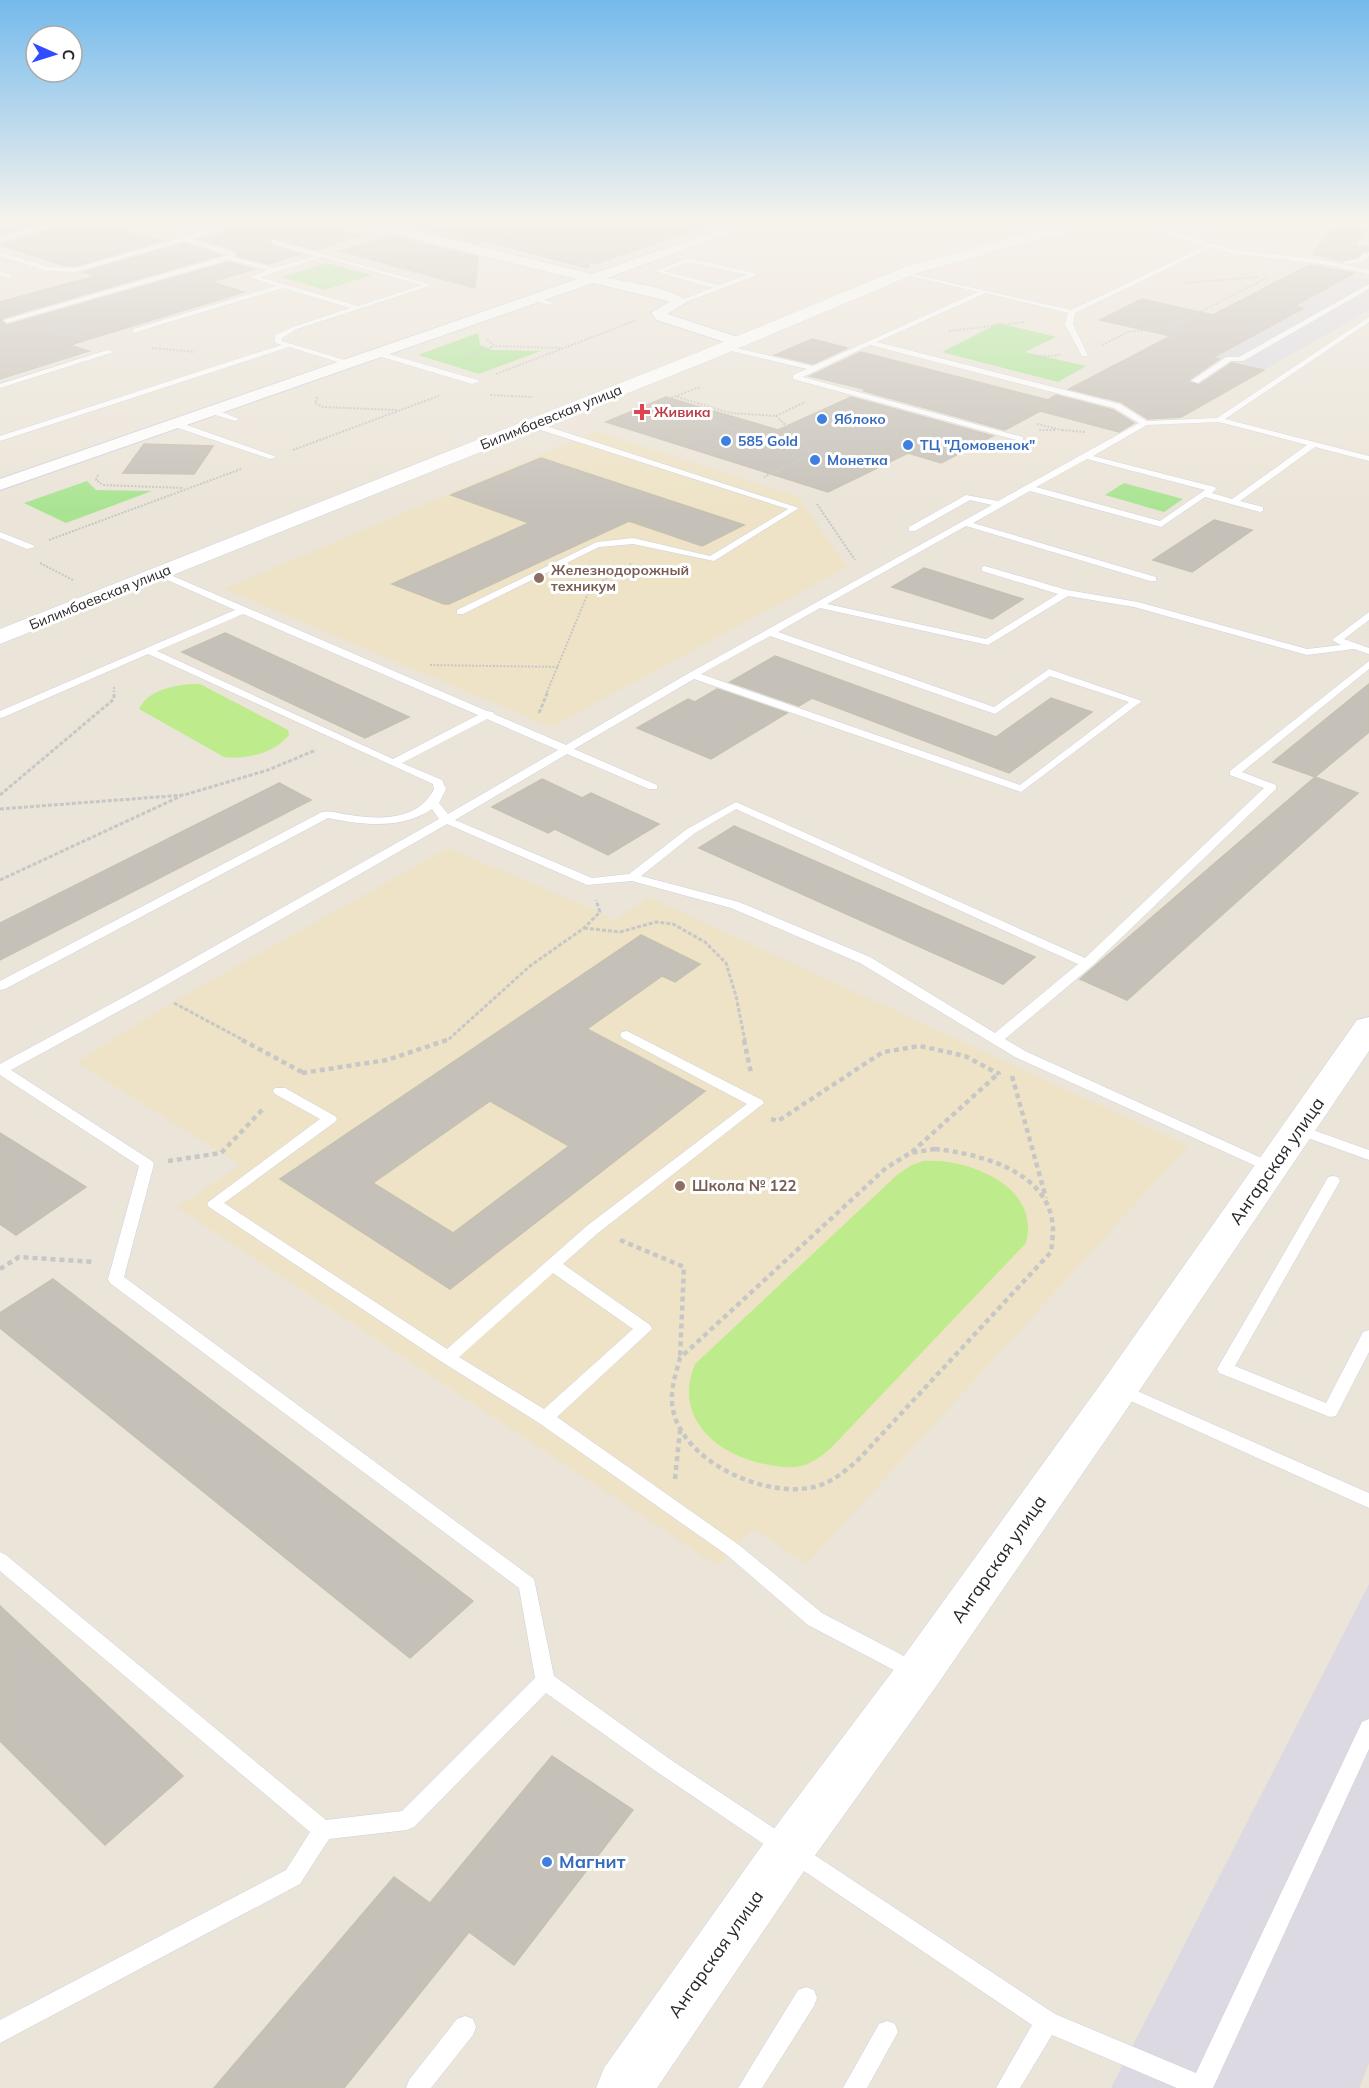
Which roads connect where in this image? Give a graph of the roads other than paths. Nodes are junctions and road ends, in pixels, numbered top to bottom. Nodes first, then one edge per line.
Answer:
1 (22, 316) edge
2 (183, 316) edge
3 (332, 316) edge
4 (493, 316) edge
5 (663, 316) edge
6 (799, 316) edge
7 (929, 316) edge
8 (1071, 316) edge
9 (1315, 316) edge
10 (1369, 319) edge
11 (6, 321) dead end
12 (136, 331) dead end
13 (870, 343) junction
14 (732, 344) junction
15 (289, 345) junction
16 (110, 352) dead end
17 (378, 353) junction
18 (1085, 354) road end
19 (348, 364) junction
20 (814, 368) junction
21 (1195, 381) dead end
22 (476, 382) road end
23 (0, 386) edge
24 (212, 411) junction
25 (235, 419) dead end
26 (1219, 420) junction
27 (1145, 423) junction
28 (175, 424) junction
29 (534, 425) junction
30 (0, 439) edge
31 (1020, 439) dead end
32 (1313, 445) junction
33 (1085, 456) junction
34 (273, 457) road end
35 (1369, 459) edge
36 (0, 484) edge
37 (1029, 488) junction
38 (1204, 494) junction
39 (1233, 502) junction
40 (999, 504) junction
41 (1260, 509) dead end
42 (966, 523) junction
43 (912, 529) dead end
44 (0, 535) edge
45 (30, 547) road end
46 (985, 569) dead end
47 (159, 573) junction
48 (1153, 579) dead end
49 (1065, 593) junction
50 (818, 605) junction
51 (243, 610) junction
52 (460, 612) dead end
53 (1369, 615) edge
54 (769, 632) junction
55 (0, 638) edge
56 (1355, 646) junction
57 (148, 651) junction
58 (1369, 651) edge
59 (1369, 664) edge
60 (693, 675) junction
61 (489, 714) junction
62 (0, 715) edge
63 (564, 749) junction
64 (393, 763) junction
65 (653, 787) dead end
66 (433, 803) junction
67 (446, 820) junction
68 (632, 877) junction
69 (1087, 963) junction
70 (0, 986) edge
71 (1369, 1027) edge
72 (627, 1035) dead end
73 (996, 1039) junction
74 (0, 1069) edge
75 (280, 1091) road end
76 (1299, 1130) junction
77 (1369, 1155) edge
78 (1272, 1168) junction
79 (1333, 1181) dead end
80 (553, 1265) junction
81 (1369, 1336) edge
82 (448, 1358) junction
83 (1119, 1389) junction
84 (545, 1418) junction
85 (1369, 1501) edge
86 (0, 1560) edge
87 (918, 1674) junction
88 (545, 1681) junction
89 (1369, 1728) edge
90 (323, 1830) junction
91 (788, 1851) junction
92 (806, 1998) dead end
93 (1047, 2022) junction
94 (465, 2027) dead end
95 (0, 2032) edge
96 (888, 2032) dead end
97 (1201, 2087) edge
98 (417, 2088) edge
99 (624, 2088) edge
100 (749, 2088) edge
101 (854, 2088) edge
102 (1007, 2088) edge

1 - 11 lane
2 - 12 lane
3 - 15 lane
4 - 17 street
5 - 14 street
6 - 14 main road, Билимбаевская улица
7 - 13 lane
8 - 18 lane
9 - 21 lane
10 - 26 lane
13 - 20 lane
13 - 27 lane
14 - 20 lane
14 - 29 main road, Билимбаевская улица
15 - 19 lane
15 - 30 lane
16 - 23 lane
17 - 19 street
17 - 22 lane
19 - 24 street
20 - 31 lane
24 - 25 lane
24 - 28 street
26 - 27 lane
26 - 32 lane
27 - 33 lane
28 - 34 lane
28 - 36 street
29 - 47 main road, Билимбаевская улица
29 - 52 lane
32 - 35 lane
32 - 39 lane
33 - 37 lane
33 - 38 lane
37 - 38 lane
37 - 40 lane
38 - 39 lane
39 - 41 lane
40 - 42 lane
40 - 43 lane
42 - 48 lane
42 - 50 lane
44 - 45 lane
46 - 49 lane
47 - 51 lane
47 - 55 main road, Билимбаевская улица
49 - 50 lane
49 - 56 lane
50 - 54 lane
51 - 57 lane
51 - 61 lane
53 - 56 lane
54 - 60 lane
54 - 60 lane
56 - 58 lane
57 - 62 lane
57 - 64 lane
59 - 69 lane
60 - 63 lane
61 - 63 lane
61 - 64 lane
63 - 65 lane
63 - 67 lane
64 - 66 lane
66 - 67 lane
66 - 70 lane
67 - 68 lane
67 - 74 lane
68 - 69 lane
68 - 73 lane
69 - 73 lane
71 - 76 main road, Ангарская улица
72 - 80 lane
73 - 78 lane
74 - 88 lane
75 - 82 lane
76 - 77 lane
76 - 78 main road, Ангарская улица
78 - 83 main road, Ангарская улица
79 - 81 lane
80 - 82 lane
80 - 84 lane
82 - 84 lane
83 - 85 lane
83 - 87 main road, Ангарская улица
84 - 87 lane
86 - 90 lane
87 - 91 main road, Ангарская улица
88 - 90 lane
88 - 91 lane
89 - 97 lane
90 - 95 lane
91 - 93 lane
91 - 99 main road, Ангарская улица
92 - 100 lane
93 - 97 lane
93 - 102 lane
94 - 98 lane
96 - 101 lane

